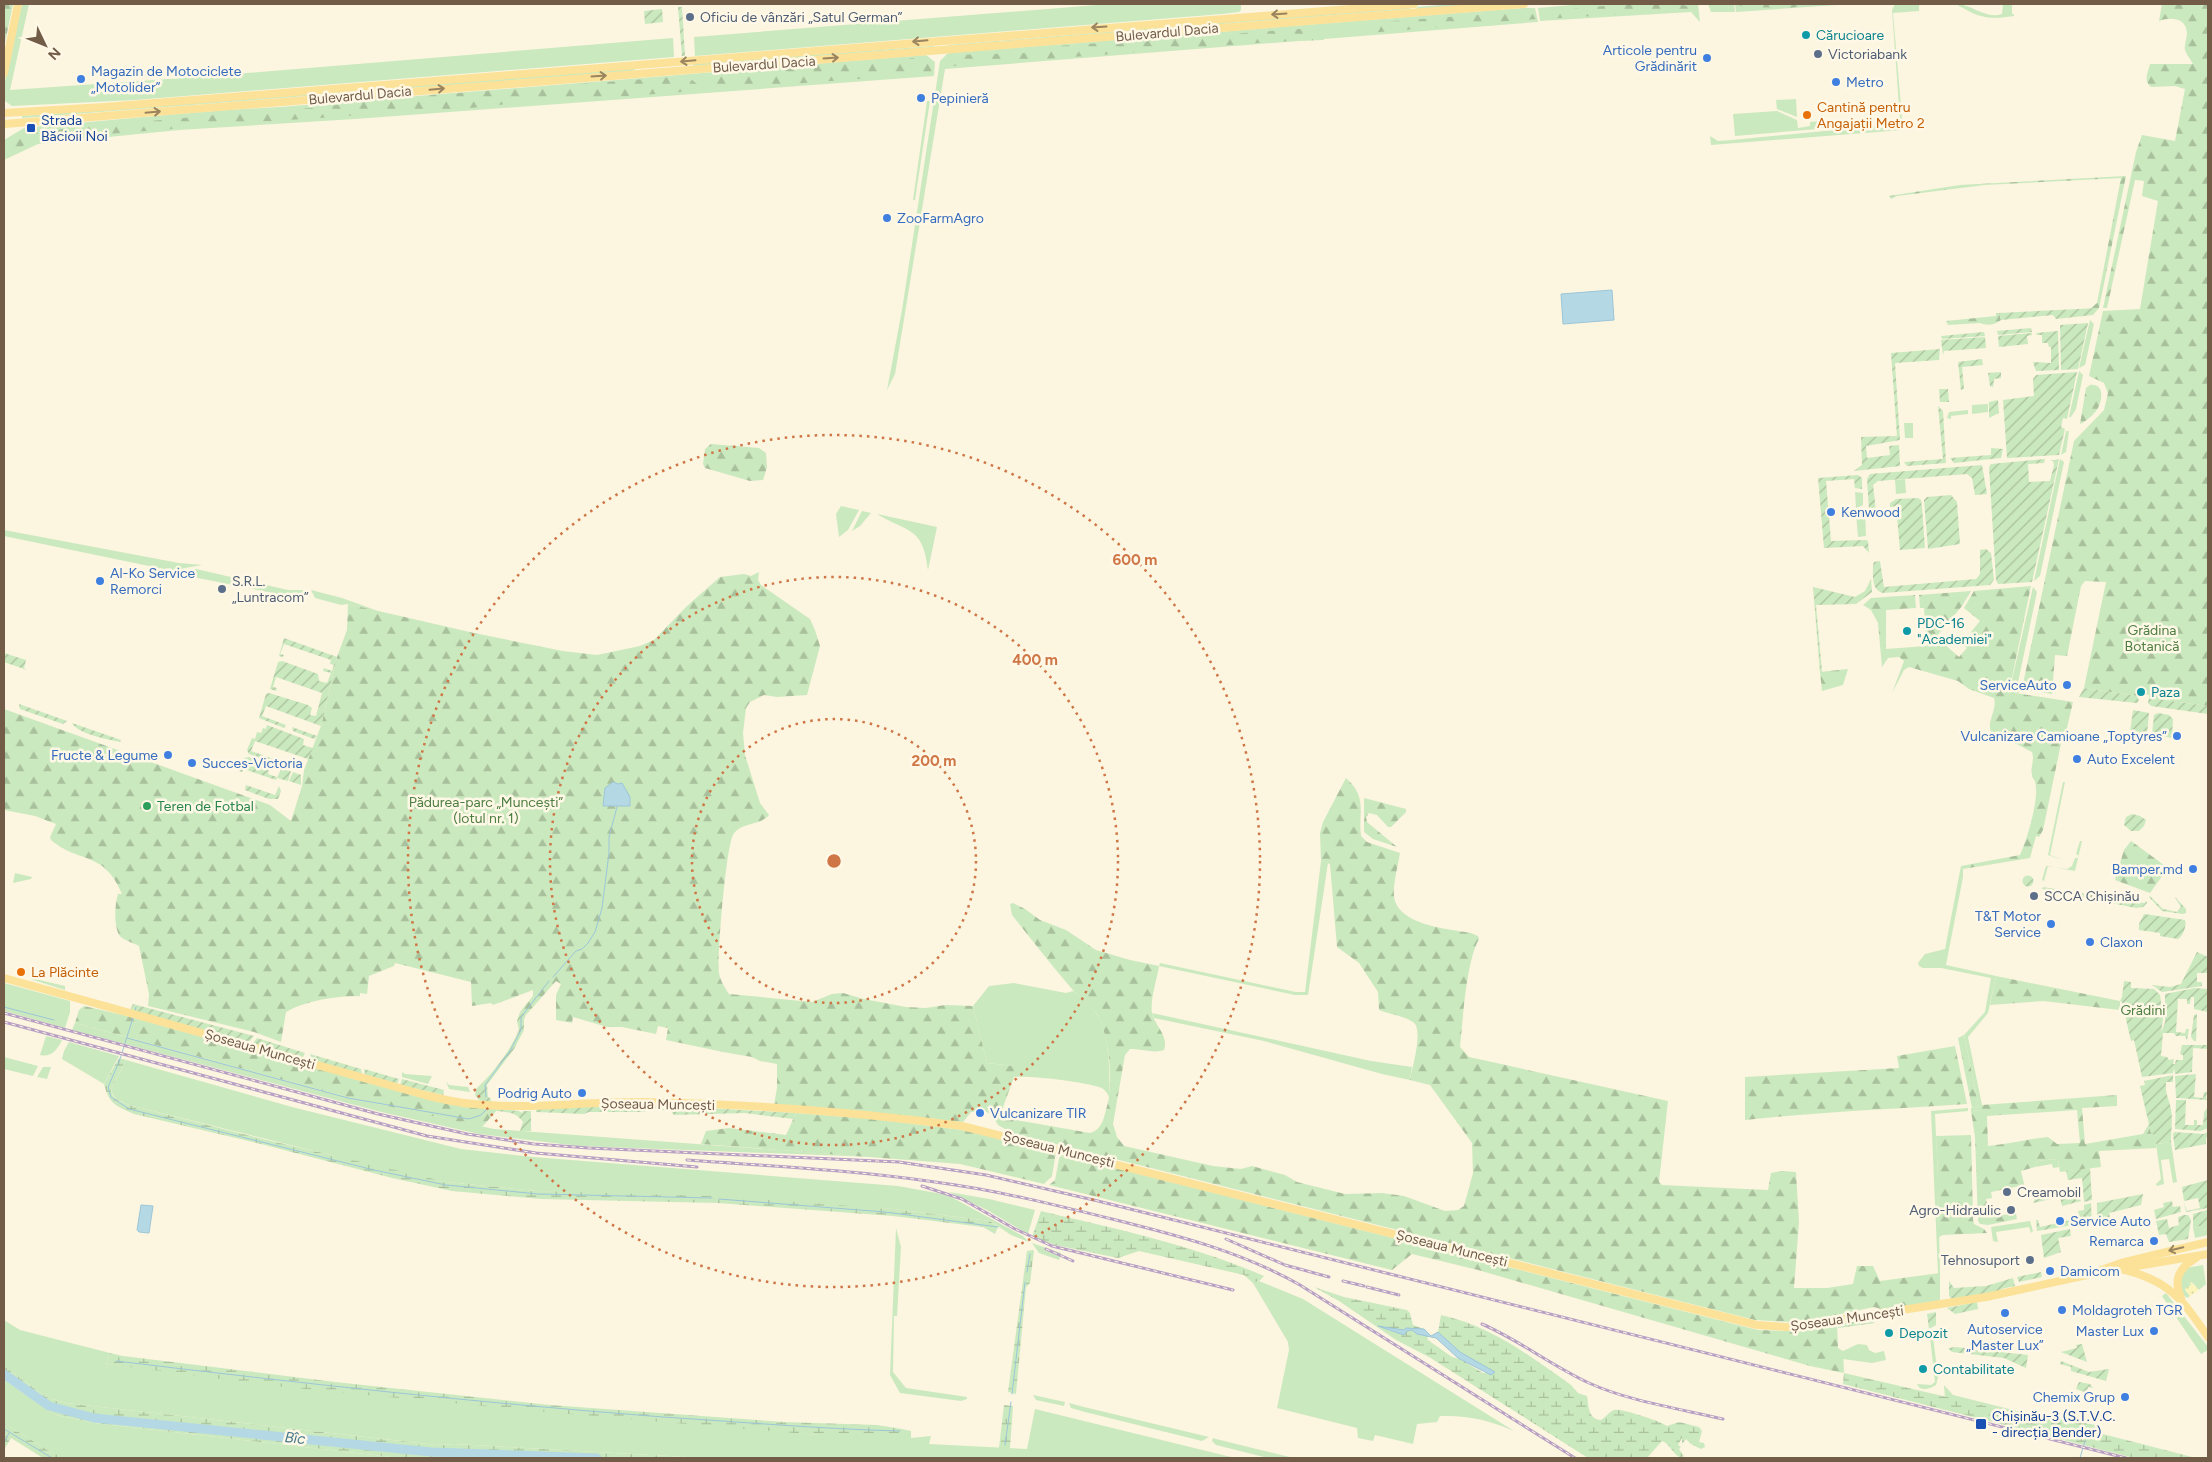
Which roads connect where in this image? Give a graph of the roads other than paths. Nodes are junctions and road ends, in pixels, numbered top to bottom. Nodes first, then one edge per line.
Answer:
1 (18, 4) edge
2 (1524, 4) edge
3 (1414, 7) edge
4 (940, 40) junction
5 (941, 50) junction
6 (4, 73) edge
7 (4, 112) edge
8 (4, 124) edge
9 (4, 978) edge
10 (2208, 1242) edge
11 (2208, 1254) edge
12 (2199, 1256) junction
13 (2144, 1261) junction
14 (2121, 1268) junction
15 (2108, 1269) junction
16 (2150, 1278) junction
17 (2177, 1279) junction
18 (2164, 1286) junction
19 (2182, 1300) junction
20 (2198, 1322) junction
21 (2208, 1326) edge
22 (2208, 1337) edge

1 - 6 main road
2 - 3 main road, Bulevardul Dacia
3 -> 4 main road, Bulevardul Dacia
3 - 5 main road, Bulevardul Dacia
4 - 5 main road
4 -> 7 main road, Bulevardul Dacia
8 -> 5 main road, Bulevardul Dacia
9 - 15 main road, Șoseaua Muncești
10 -> 13 main road, Șoseaua Muncești
11 - 12 main road, Șoseaua Muncești
12 - 13 main road, Șoseaua Muncești
12 - 17 main road
13 - 14 main road, Șoseaua Muncești
13 - 15 main road, Șoseaua Muncești
13 - 16 main road
14 - 15 main road, Șoseaua Muncești
14 - 16 main road
16 - 18 main road
17 - 18 main road
17 - 19 main road
18 - 19 main road
19 - 20 main road
20 - 21 main road
20 - 22 main road

